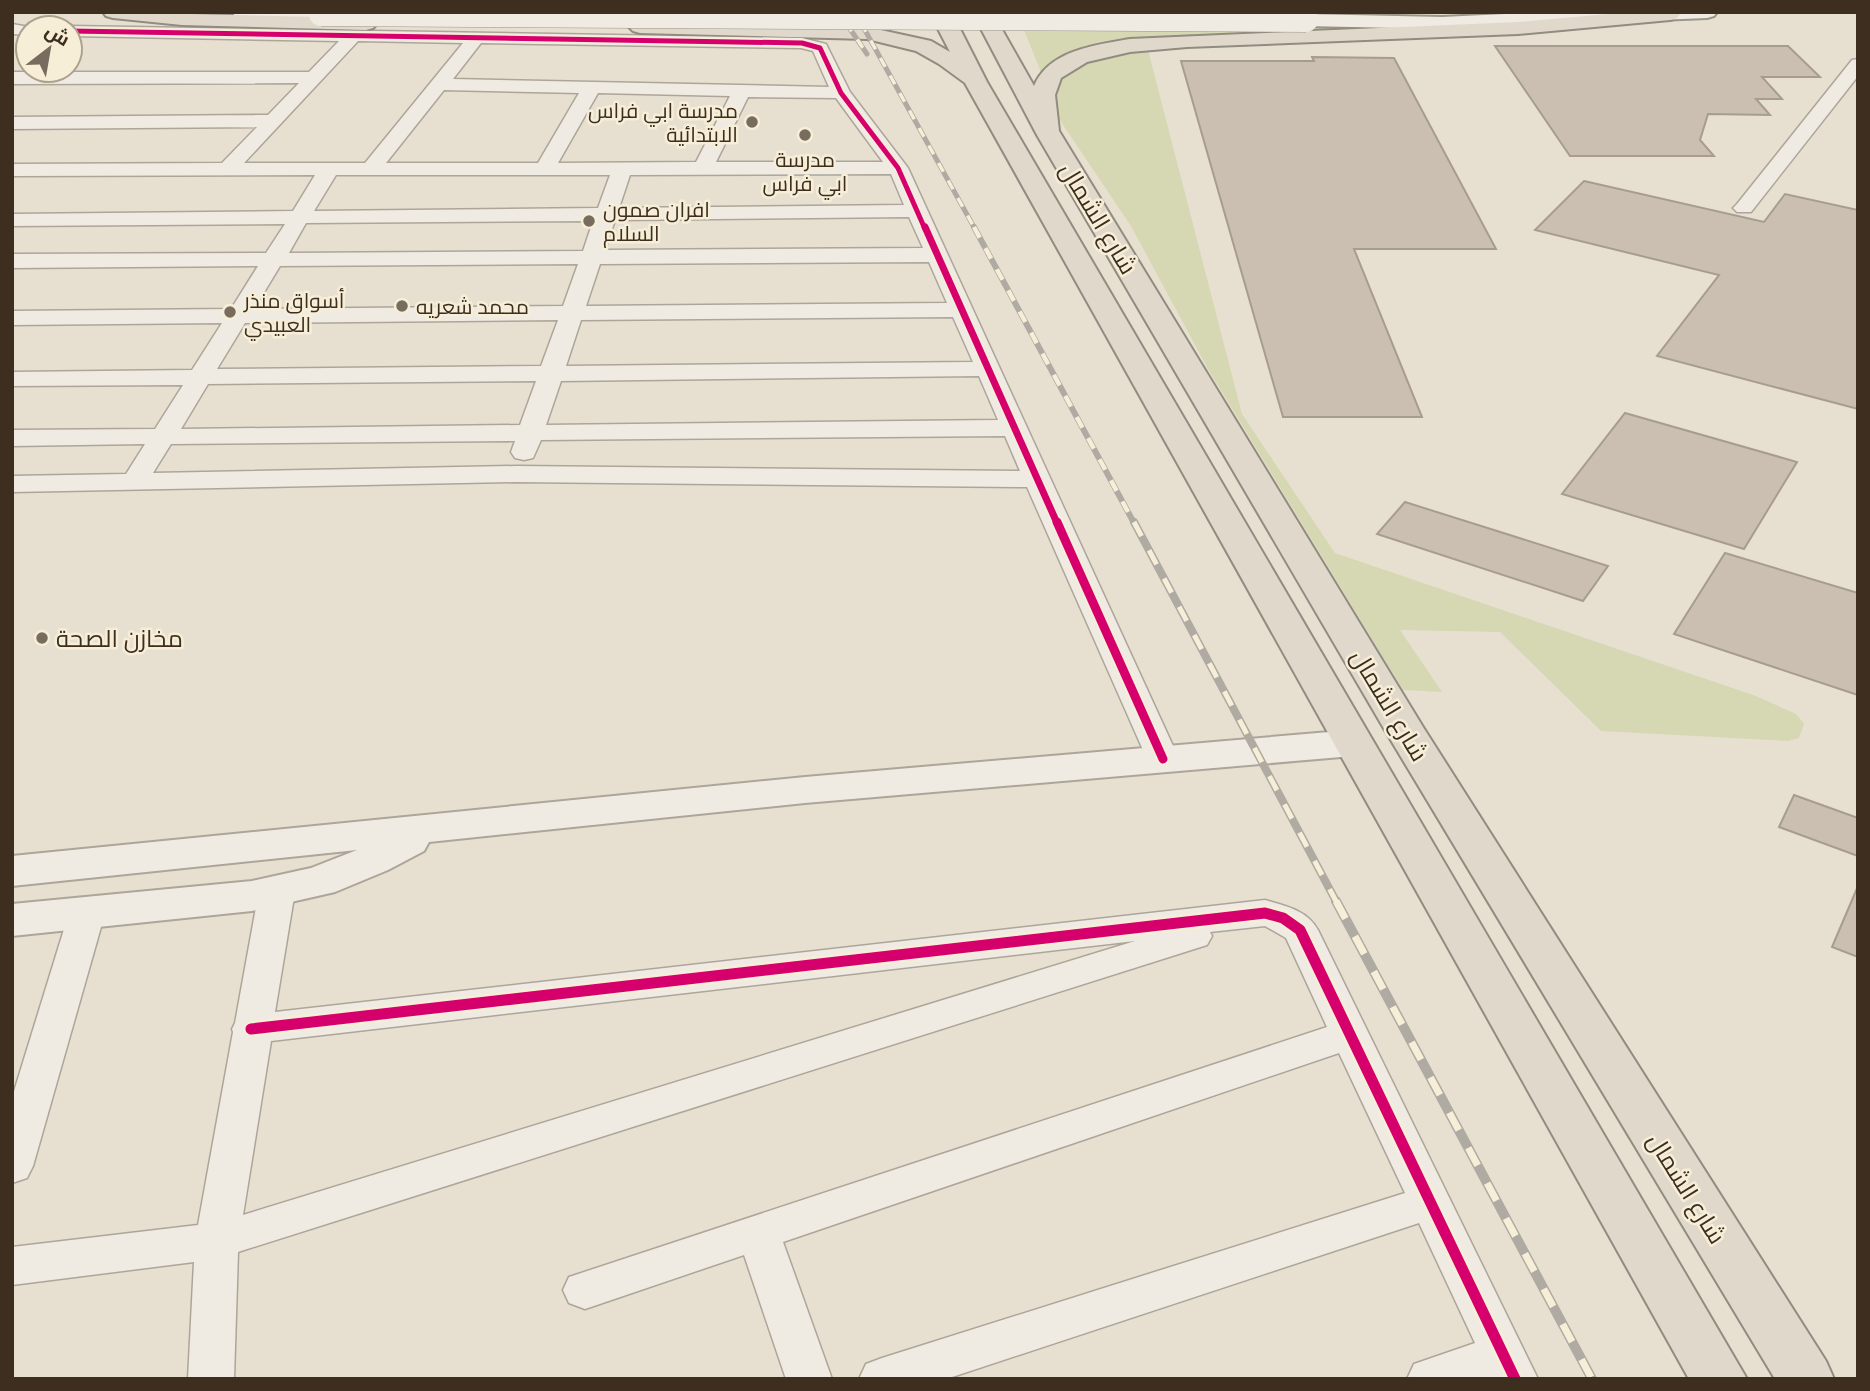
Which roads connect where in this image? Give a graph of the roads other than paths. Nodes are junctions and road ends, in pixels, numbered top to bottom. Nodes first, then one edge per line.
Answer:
1 (113, 12) edge
2 (242, 12) edge
3 (1519, 12) edge
4 (1707, 12) edge
5 (321, 14) edge
6 (1657, 14) edge
7 (1314, 16) edge
8 (946, 23) dead end
9 (989, 23) dead end
10 (84, 31) edge
11 (353, 36) junction
12 (477, 37) junction
13 (1858, 64) edge
14 (315, 77) junction
15 (12, 78) edge
16 (976, 82) junction
17 (439, 84) junction
18 (592, 87) junction
19 (741, 90) junction
20 (841, 93) junction
21 (274, 121) junction
22 (12, 123) edge
23 (1049, 135) junction
24 (898, 168) junction
25 (228, 169) junction
26 (371, 169) junction
27 (544, 169) junction
28 (622, 169) junction
29 (704, 169) junction
30 (329, 170) junction
31 (17, 175) edge
32 (1744, 208) dead end
33 (917, 211) junction
34 (607, 214) junction
35 (299, 217) junction
36 (12, 220) edge
37 (936, 255) junction
38 (592, 257) junction
39 (273, 260) junction
40 (12, 261) edge
41 (961, 310) junction
42 (573, 313) junction
43 (239, 314) junction
44 (12, 318) edge
45 (987, 369) junction
46 (551, 375) junction
47 (12, 379) edge
48 (199, 379) junction
49 (1013, 428) junction
50 (531, 433) junction
51 (163, 436) junction
52 (12, 438) edge
53 (516, 474) junction
54 (1036, 479) junction
55 (135, 481) junction
56 (12, 484) edge
57 (1353, 743) junction
58 (1163, 759) junction
59 (429, 830) junction
60 (12, 871) edge
61 (276, 891) junction
62 (87, 913) junction
63 (1265, 913) junction
64 (12, 920) edge
65 (251, 1030) junction
66 (1350, 1034) junction
67 (12, 1166) edge
68 (1430, 1202) junction
69 (758, 1232) junction
70 (217, 1241) junction
71 (12, 1266) edge
72 (586, 1290) dead end
73 (1509, 1366) edge
74 (211, 1379) edge
75 (809, 1379) edge
76 (882, 1379) edge
77 (1430, 1379) edge
78 (1720, 1379) edge
79 (1806, 1379) edge

1 - 16 highway
2 - 5 main road
3 - 7 main road
4 - 6 main road
5 - 7 main road, bridge
6 - 7 main road
6 - 23 highway
8 - 16 highway, شارع الشمال
9 - 23 highway, شارع الشمال
10 - 11 street
11 - 12 street
11 - 14 street
12 - 17 street
12 - 20 street
13 - 32 street
14 - 15 street
14 - 21 street
16 - 57 highway, شارع الشمال
17 - 18 street
17 - 26 street
18 - 19 street
18 - 27 street
19 - 20 street
19 - 29 street
20 - 24 street
21 - 22 street
21 - 25 street
23 - 79 highway, شارع الشمال
24 - 29 street
24 - 33 street
25 - 30 street
25 - 31 street
26 - 27 street
26 - 30 street
27 - 28 street
28 - 29 street
28 - 34 street
30 - 35 street
33 - 34 street
33 - 37 street
34 - 35 street
34 - 38 street
35 - 36 street
35 - 39 street
37 - 38 street
37 - 41 street
38 - 39 street
38 - 42 street
39 - 40 street
39 - 43 street
41 - 42 street
41 - 45 street
42 - 43 street
42 - 46 street
43 - 44 street
43 - 48 street
45 - 46 street
45 - 49 street
46 - 48 street
46 - 50 street
47 - 48 street
48 - 51 street
49 - 50 street
49 - 54 street
50 - 51 street
50 - 53 street
51 - 52 street
51 - 55 street
53 - 54 street
53 - 55 street
54 - 58 street
55 - 56 street
57 - 58 main road
57 - 78 highway, شارع الشمال
58 - 59 main road
59 - 60 main road
59 - 61 main road
61 - 62 main road
61 - 65 street
62 - 64 main road
62 - 67 street
63 - 65 street
63 - 66 street
63 - 70 street
65 - 70 street
66 - 68 street
66 - 69 street
68 - 73 street
68 - 76 street
69 - 72 street
69 - 75 street
70 - 71 street
70 - 74 street
73 - 77 street

